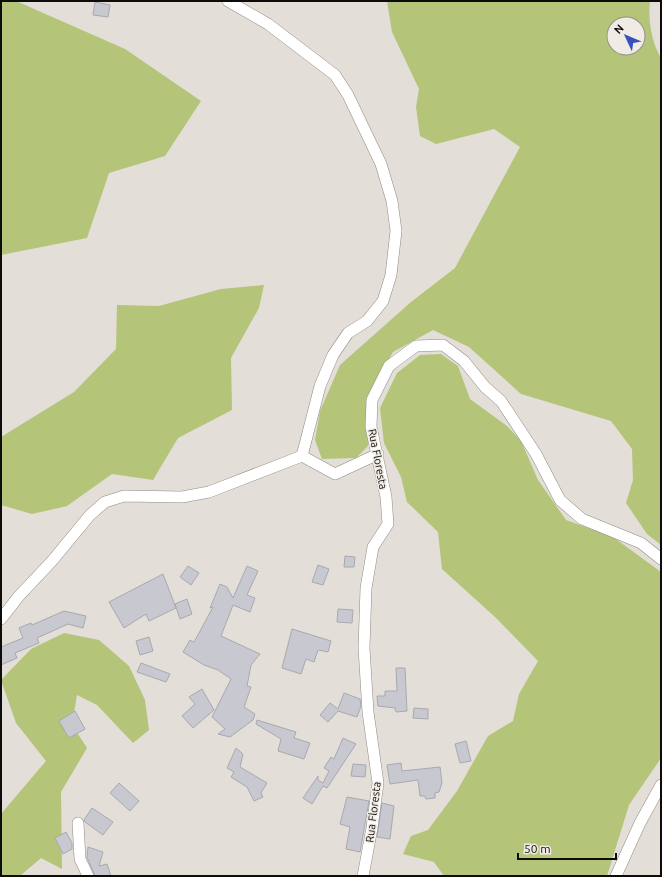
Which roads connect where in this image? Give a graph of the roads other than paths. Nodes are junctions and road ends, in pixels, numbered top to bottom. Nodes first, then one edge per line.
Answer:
1 (228, 1) edge
2 (378, 454) junction
3 (302, 456) junction
4 (661, 559) edge
5 (1, 619) edge
6 (661, 785) edge
7 (78, 823) dead end
8 (88, 876) edge
9 (363, 876) edge
10 (616, 876) edge

1 - 3 street
2 - 3 street
2 - 4 street, Rua Floresta
2 - 9 street, Rua Floresta
3 - 5 street
6 - 10 street
7 - 8 street

